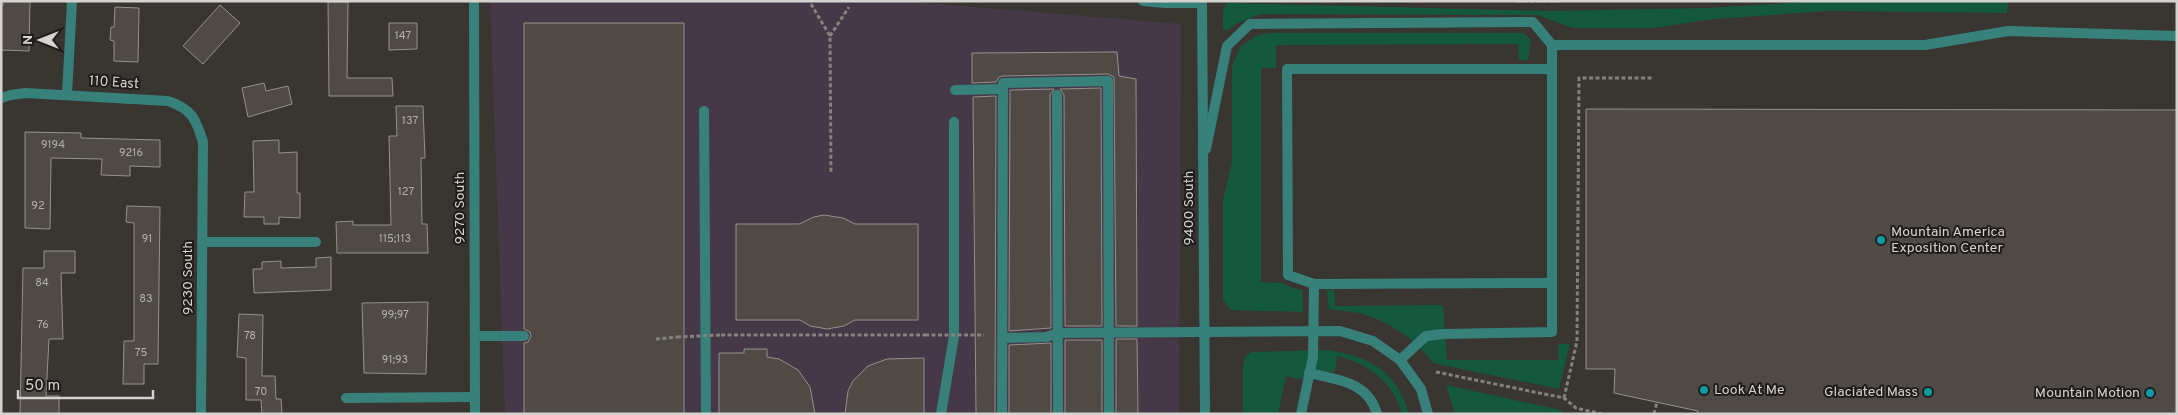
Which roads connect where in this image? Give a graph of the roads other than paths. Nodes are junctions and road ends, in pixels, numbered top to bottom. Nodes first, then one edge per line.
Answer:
1 (72, 1) edge
2 (474, 1) edge
3 (1142, 1) edge
4 (1202, 2) edge
5 (2177, 36) edge
6 (1552, 45) junction
7 (1552, 69) junction
8 (1003, 89) junction
9 (955, 90) dead end
10 (67, 94) junction
11 (1056, 95) dead end
12 (1, 98) edge
13 (704, 111) dead end
14 (954, 122) dead end
15 (203, 142) joint
16 (1203, 162) junction
17 (202, 242) junction
18 (316, 242) dead end
19 (1552, 283) junction
20 (1314, 284) junction
21 (1204, 332) junction
22 (1313, 332) junction
23 (1059, 333) junction
24 (1109, 333) junction
25 (475, 336) junction
26 (524, 336) dead end
27 (1002, 338) junction
28 (1400, 360) junction
29 (1310, 373) junction
30 (475, 397) junction
31 (346, 398) dead end
32 (201, 414) edge
33 (475, 414) edge
34 (706, 414) edge
35 (940, 414) edge
36 (1002, 414) edge
37 (1058, 414) edge
38 (1109, 414) edge
39 (1205, 414) edge
40 (1301, 414) edge
41 (1377, 414) edge
42 (1428, 414) edge

1 - 10 street
2 - 25 street, 9270 South
3 - 4 street
4 - 16 street, 9400 South
5 - 6 street
6 - 7 street
6 - 16 street
7 - 19 street
7 - 20 street
8 - 9 street
8 - 24 street
8 - 27 street
10 - 12 street, 110 East
10 - 15 street, 110 East
11 - 23 street
13 - 34 street
14 - 35 street
15 - 17 street, 9230 South
16 - 21 street, 9400 South
17 - 18 street
17 - 32 street, 9230 South
19 - 20 street
19 - 28 street
20 - 22 street
21 - 22 street
21 - 24 street
21 - 39 street, 9400 South
22 - 28 street
22 - 29 street
23 - 24 street
23 - 27 street
23 - 37 street
24 - 38 street
25 - 26 street
25 - 30 street, 9270 South
27 - 36 street
28 - 42 street
29 - 40 street
29 - 41 street
30 - 31 street
30 - 33 street, 9270 South

